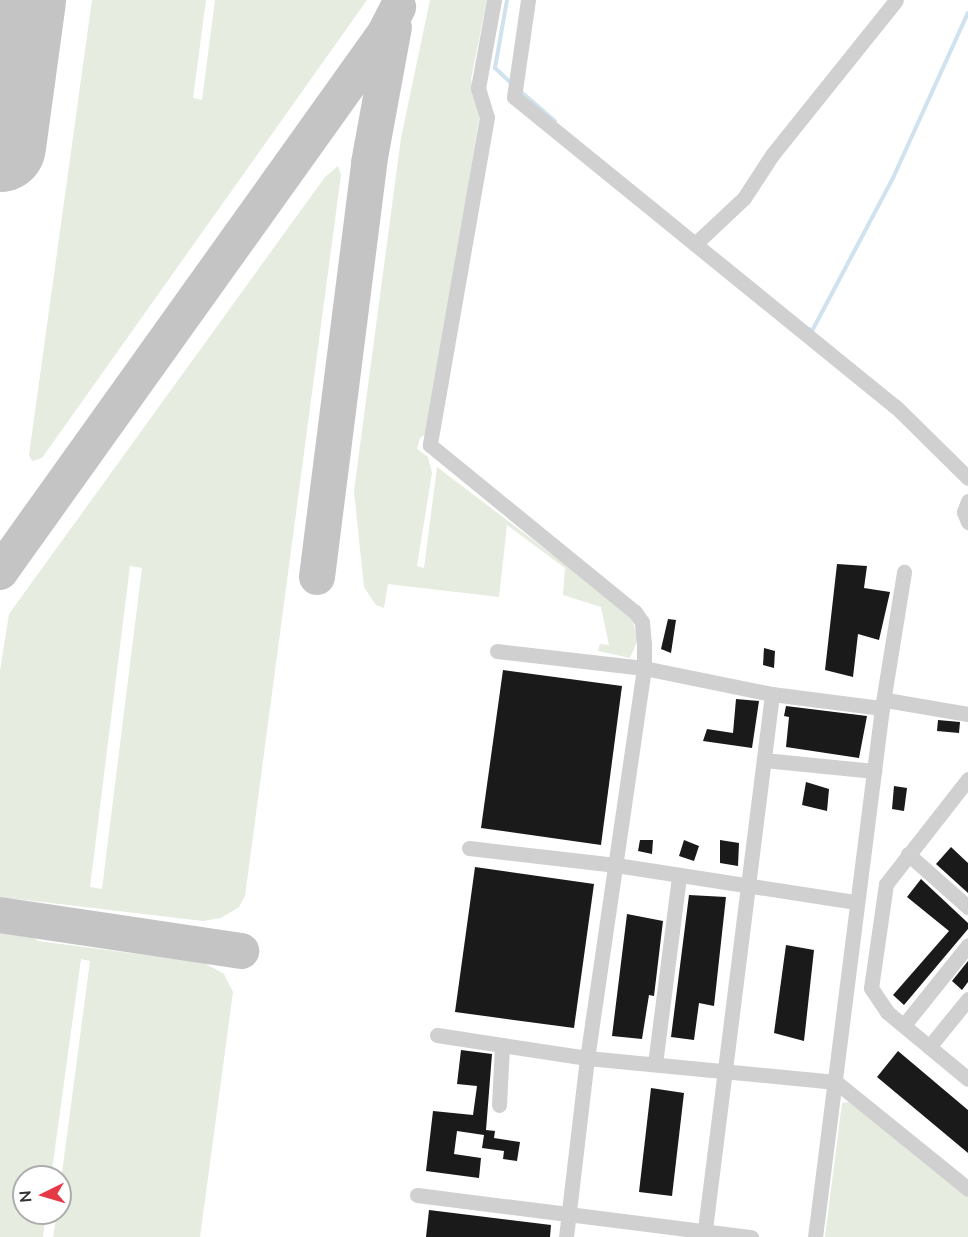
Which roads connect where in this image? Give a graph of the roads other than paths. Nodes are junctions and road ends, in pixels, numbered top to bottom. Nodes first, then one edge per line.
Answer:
1 (494, 0) edge
2 (528, 0) edge
3 (896, 0) edge
4 (695, 244) junction
5 (968, 478) edge
6 (968, 501) edge
7 (968, 522) edge
8 (904, 572) dead end
9 (497, 651) dead end
10 (644, 668) junction
11 (772, 694) junction
12 (884, 704) junction
13 (968, 714) edge
14 (764, 760) junction
15 (874, 771) junction
16 (968, 779) edge
17 (469, 848) dead end
18 (908, 854) junction
19 (616, 865) junction
20 (679, 876) junction
21 (748, 888) junction
22 (856, 902) junction
23 (968, 907) edge
24 (968, 945) edge
25 (968, 999) edge
26 (904, 1025) junction
27 (437, 1035) dead end
28 (502, 1045) junction
29 (929, 1047) junction
30 (587, 1058) junction
31 (655, 1064) junction
32 (724, 1069) junction
33 (968, 1079) edge
34 (836, 1082) junction
35 (499, 1106) dead end
36 (968, 1189) edge
37 (417, 1195) dead end
38 (569, 1213) junction
39 (704, 1234) edge
40 (566, 1237) edge
41 (752, 1237) edge
42 (815, 1237) edge

1 - 10 street
2 - 4 street
3 - 4 street
4 - 5 street
6 - 7 street
8 - 12 street
9 - 10 street
10 - 11 street
10 - 19 street
11 - 12 street
11 - 14 street
12 - 13 street
12 - 15 street
14 - 15 street
14 - 21 street
15 - 22 street
16 - 18 street
17 - 19 street
18 - 23 street
18 - 26 street
19 - 20 street
19 - 30 street
20 - 21 street
20 - 31 street
21 - 22 street
21 - 32 street
22 - 34 street
24 - 26 street
25 - 29 street
26 - 29 street
27 - 28 street
28 - 30 street
28 - 35 street
29 - 33 street
30 - 31 street
30 - 38 street
31 - 32 street
32 - 34 street
32 - 39 street
34 - 36 street
34 - 42 street
37 - 38 street
38 - 39 street
38 - 40 street
39 - 41 street

